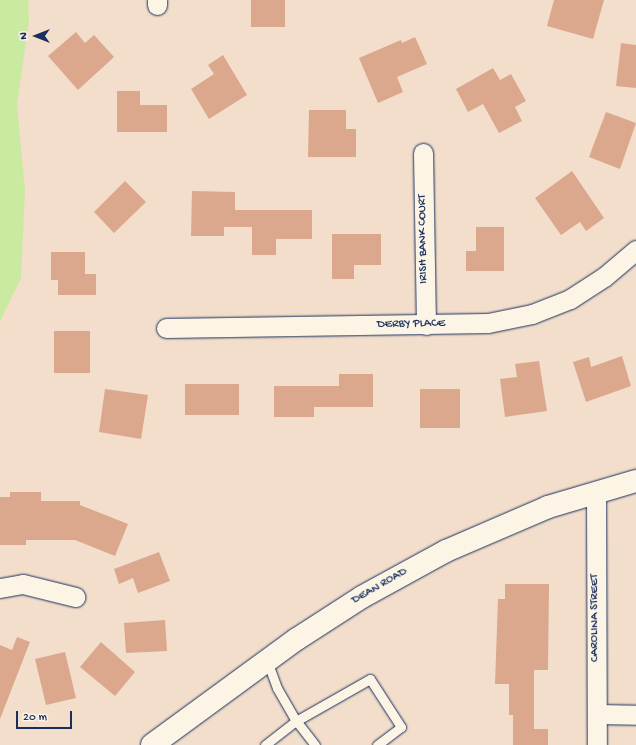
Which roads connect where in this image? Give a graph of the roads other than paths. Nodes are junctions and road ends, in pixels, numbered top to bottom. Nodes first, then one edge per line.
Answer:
1 (423, 153) dead end
2 (636, 250) edge
3 (426, 325) junction
4 (166, 328) dead end
5 (636, 481) edge
6 (596, 491) junction
7 (0, 588) edge
8 (74, 597) dead end
9 (267, 661) junction
10 (597, 714) junction
11 (636, 715) edge
12 (296, 721) junction
13 (152, 745) edge
14 (265, 745) edge
15 (315, 745) edge
16 (377, 745) edge
17 (597, 745) edge

1 - 3 street, IRISH BANK COURT
2 - 3 street, DERBY PLACE
3 - 4 street, DERBY PLACE
5 - 6 main road, DEAN ROAD
6 - 9 main road, DEAN ROAD
6 - 10 street, CAROLINA STREET
7 - 8 street
9 - 12 lane
9 - 13 main road, DEAN ROAD
10 - 11 street
10 - 17 street, CAROLINA STREET
12 - 14 lane
12 - 15 lane
12 - 16 lane

